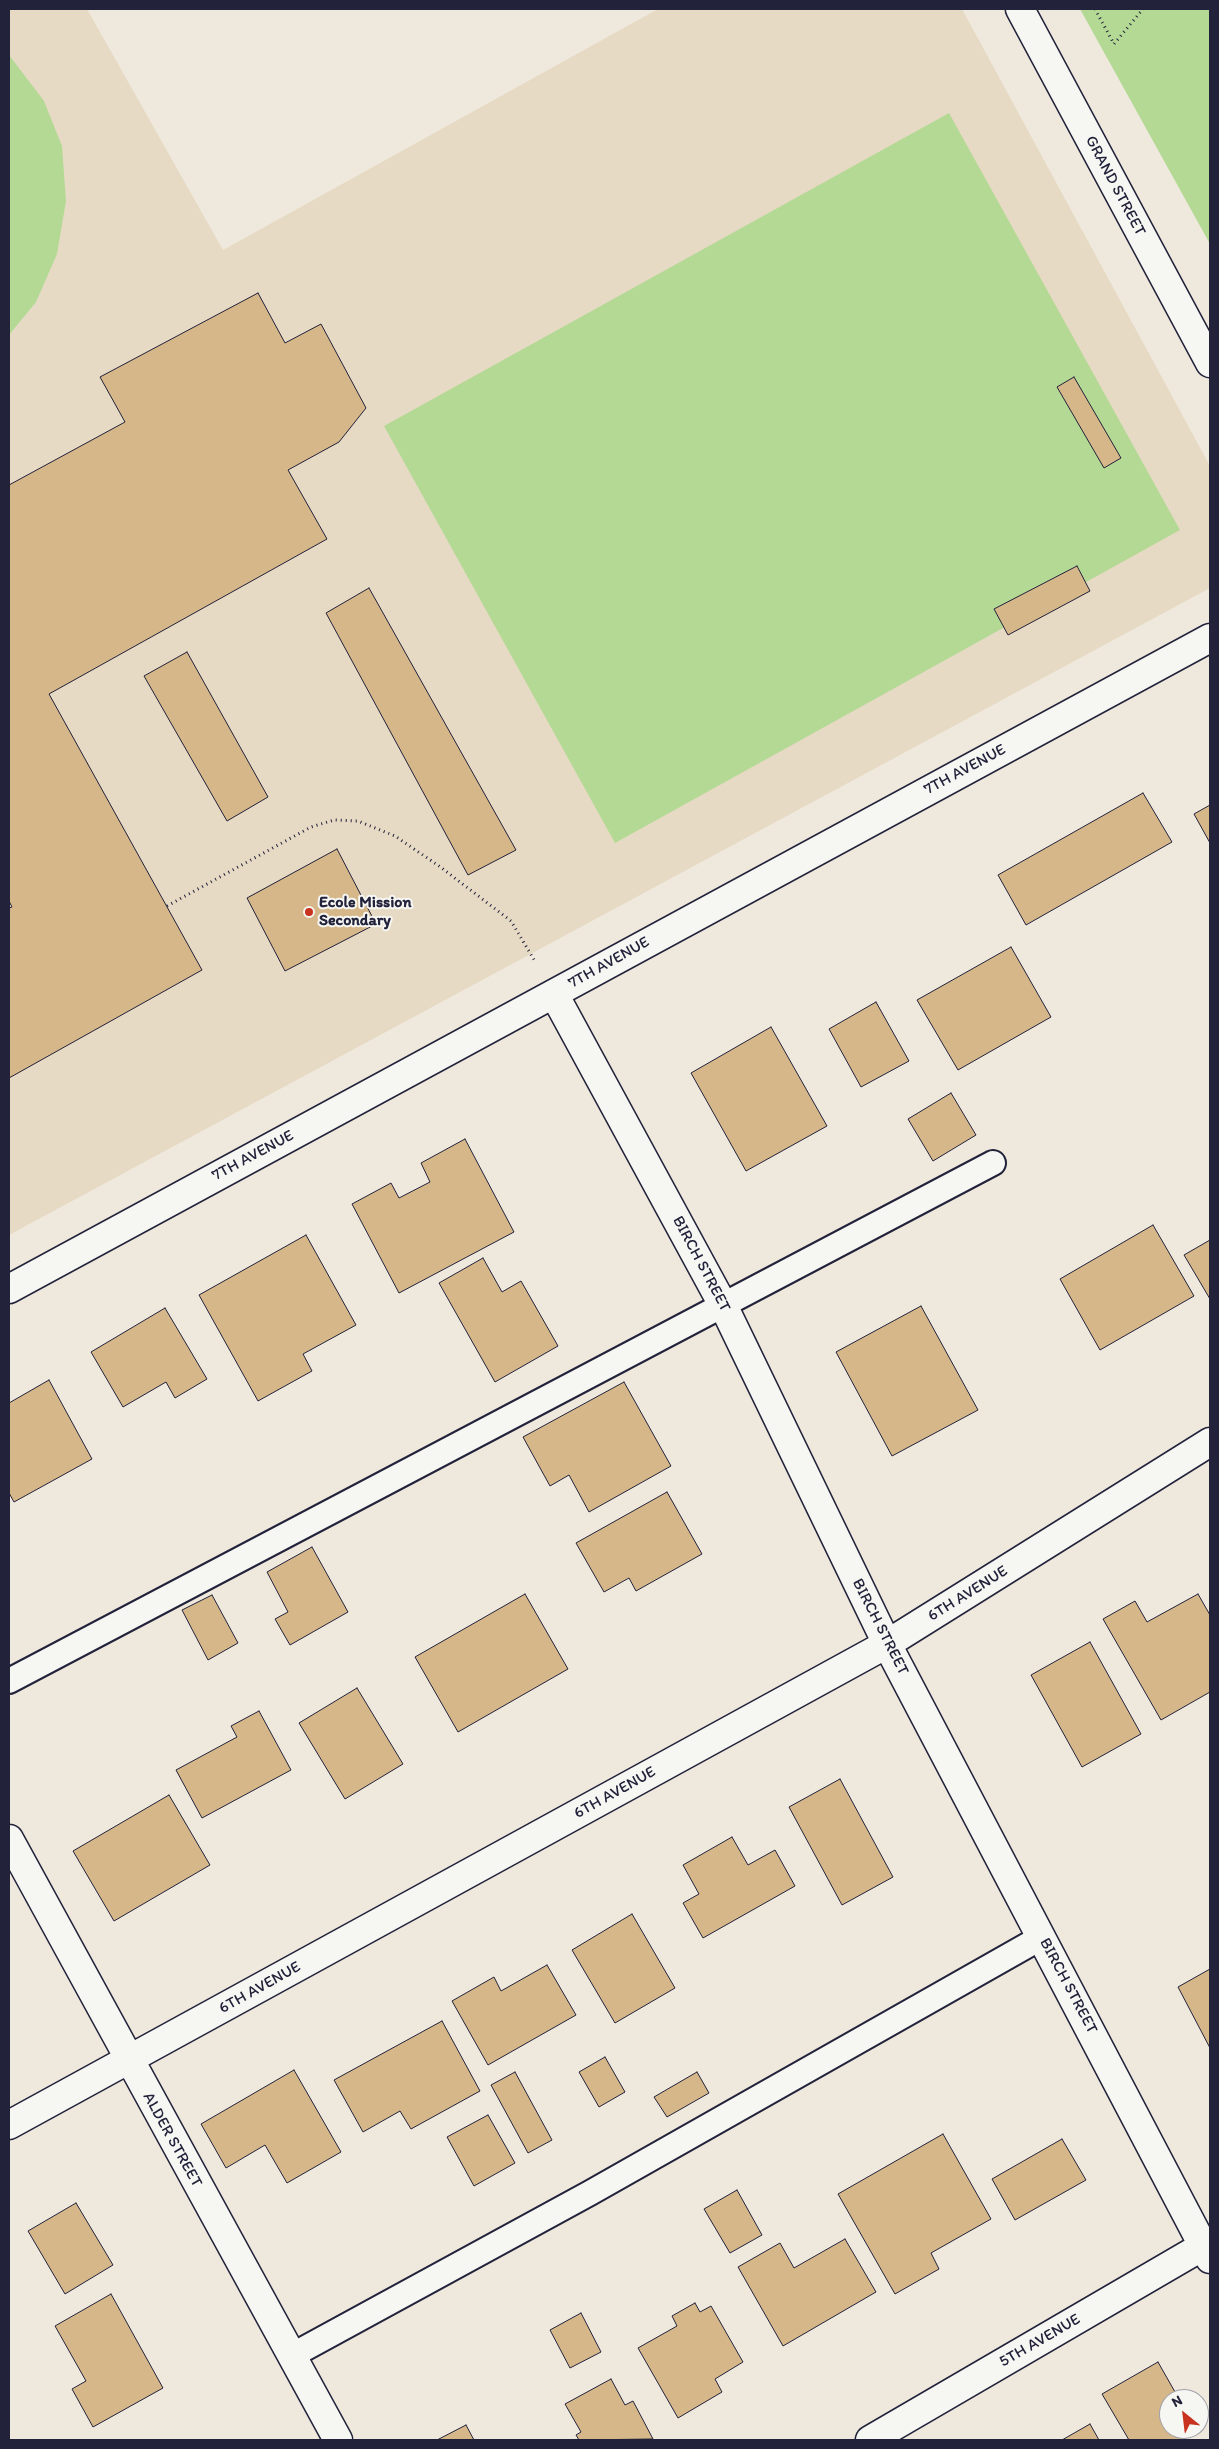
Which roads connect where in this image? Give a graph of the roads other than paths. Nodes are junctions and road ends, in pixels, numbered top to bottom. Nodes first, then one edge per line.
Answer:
1 (1020, 9) edge
2 (1210, 363) edge
3 (1210, 638) edge
4 (554, 994) junction
5 (993, 1162) dead end
6 (9, 1289) edge
7 (723, 1305) junction
8 (1210, 1442) edge
9 (887, 1644) junction
10 (9, 1681) edge
11 (9, 1839) edge
12 (1042, 1937) junction
13 (128, 2060) junction
14 (9, 2125) edge
15 (1208, 2249) edge
16 (292, 2356) junction
17 (338, 2440) edge
18 (870, 2440) edge

1 - 2 street, GRAND STREET
3 - 4 street, 7TH AVENUE
4 - 6 street, 7TH AVENUE
4 - 7 street, BIRCH STREET
5 - 7 lane
7 - 9 street, BIRCH STREET
7 - 10 lane
8 - 9 street, 6TH AVENUE
9 - 12 street, BIRCH STREET
9 - 13 street, 6TH AVENUE
11 - 13 street, ALDER STREET
12 - 15 street, BIRCH STREET
12 - 16 lane
13 - 14 street, 6TH AVENUE
13 - 16 street, ALDER STREET
15 - 18 street, 5TH AVENUE
16 - 17 street, ALDER STREET

